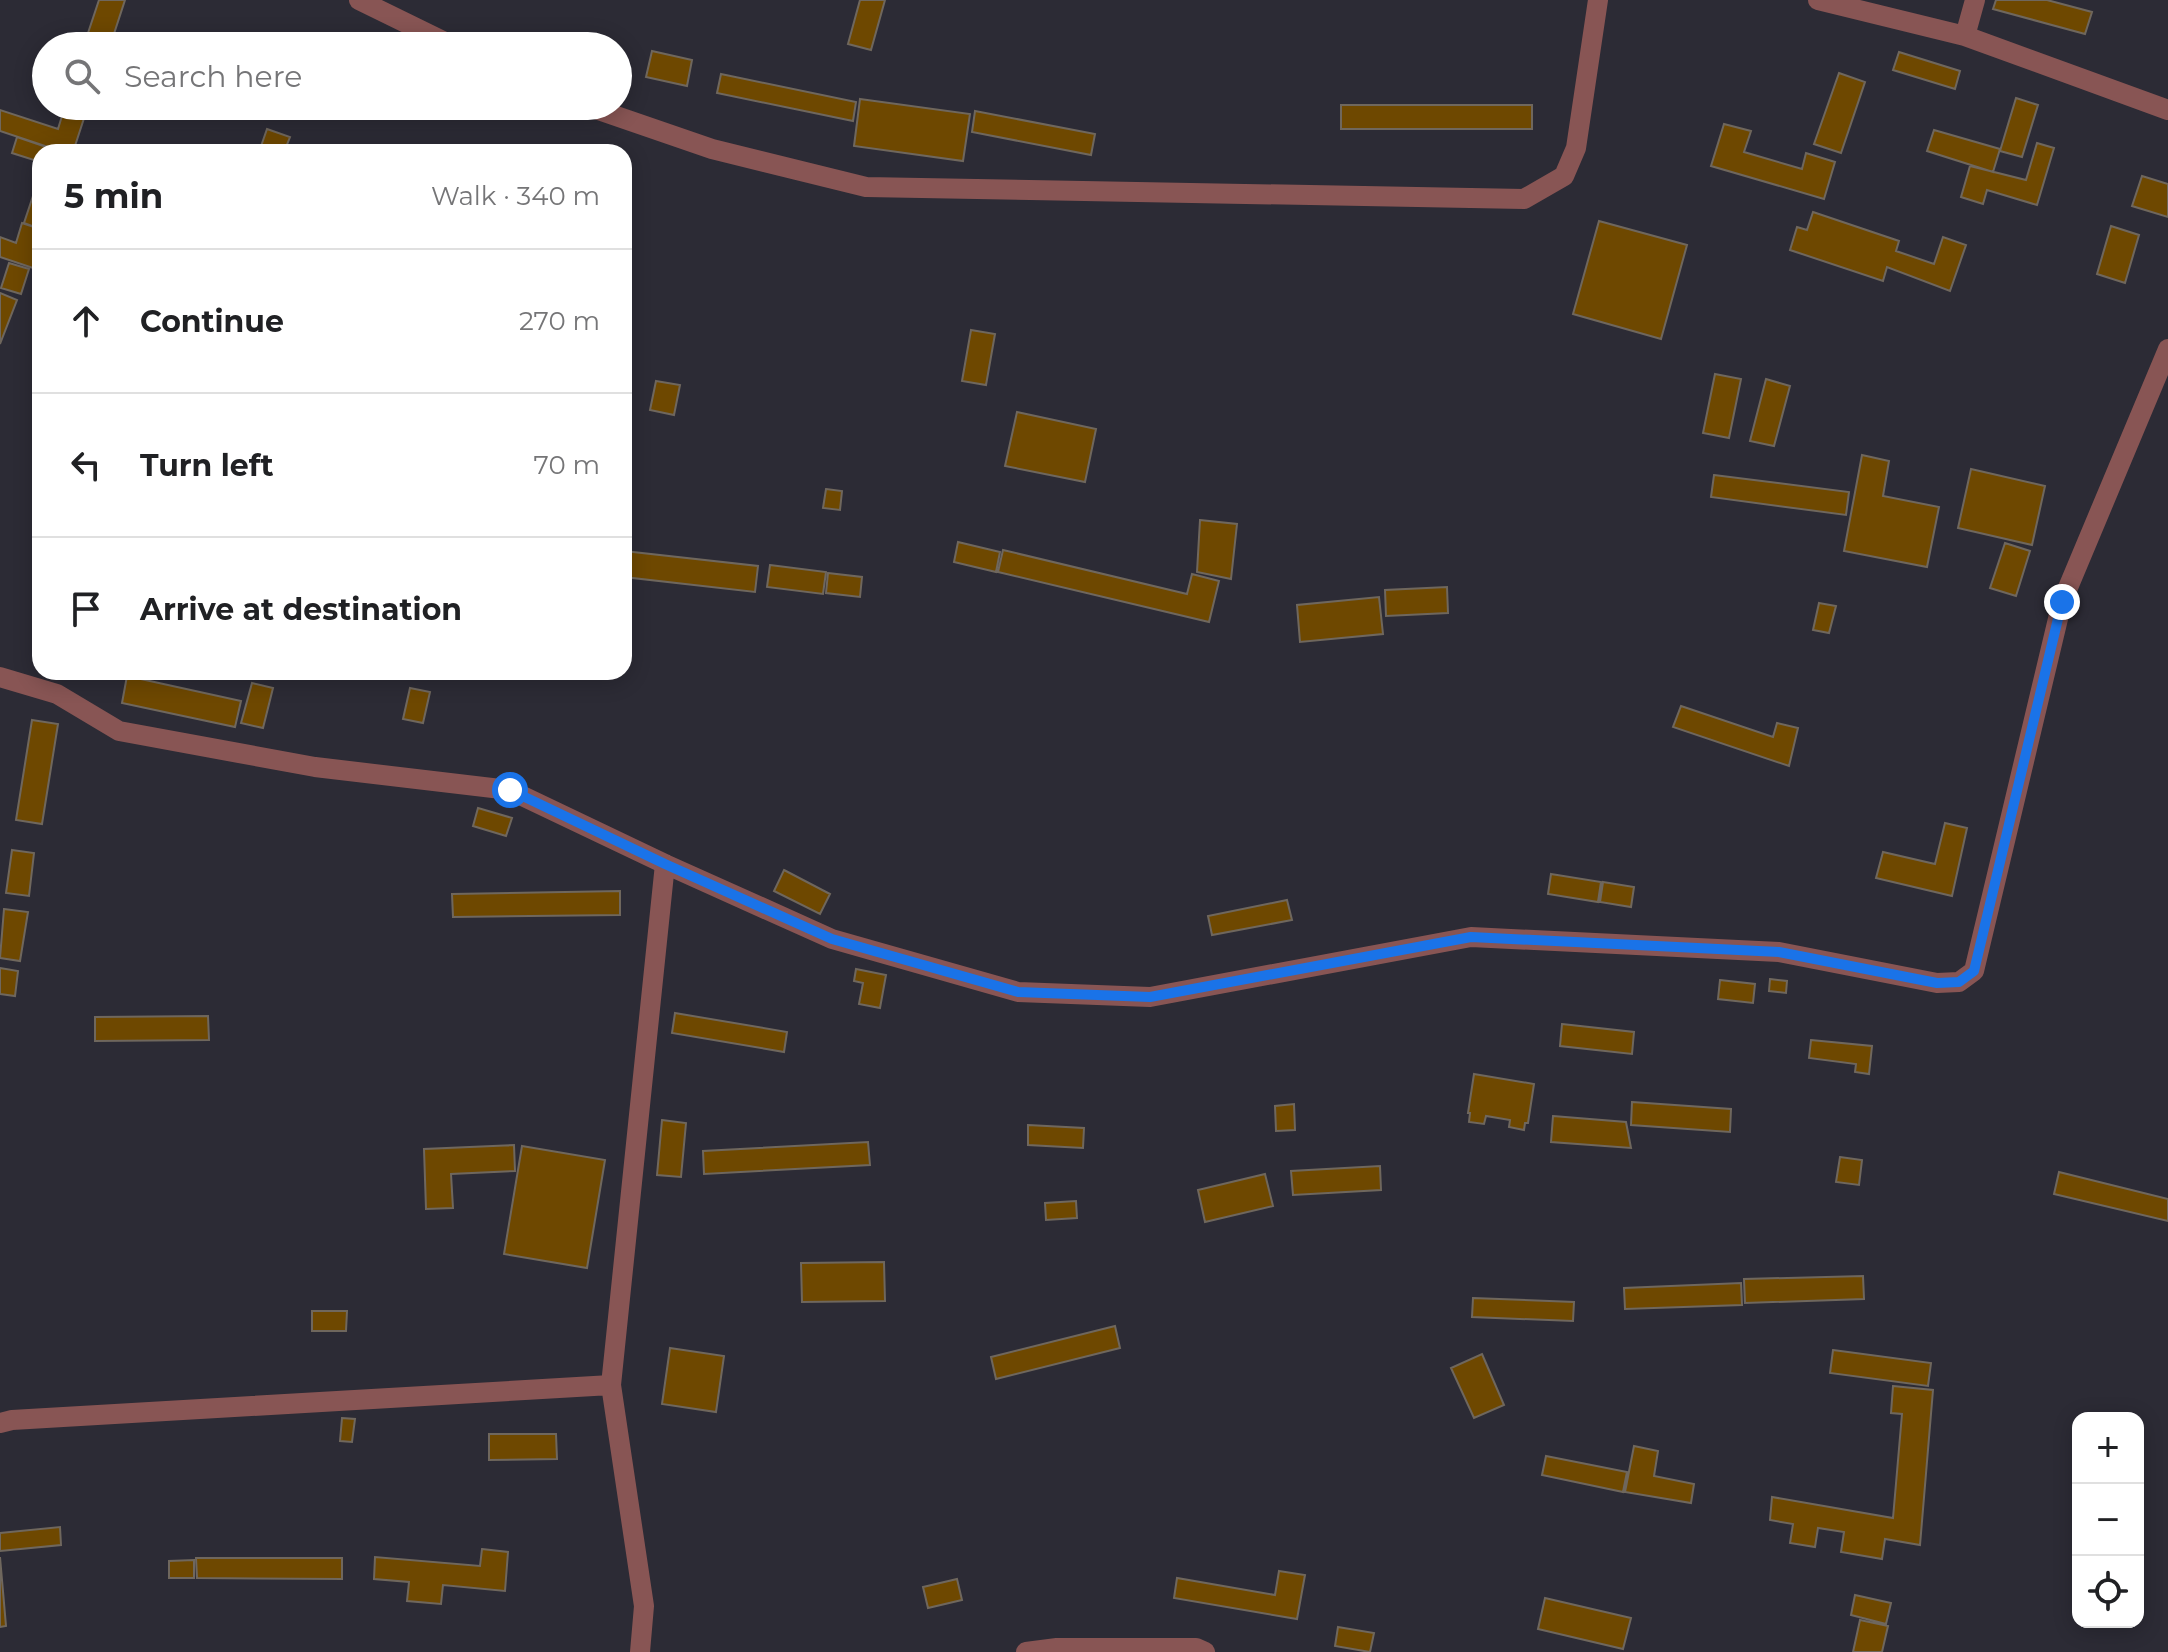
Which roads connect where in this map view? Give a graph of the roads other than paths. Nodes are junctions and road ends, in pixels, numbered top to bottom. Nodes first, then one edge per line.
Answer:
1 (359, 0) edge
2 (1598, 0) edge
3 (1818, 0) edge
4 (1975, 0) edge
5 (424, 32) edge
6 (1965, 36) junction
7 (2168, 110) edge
8 (628, 120) edge
9 (2168, 349) edge
10 (0, 677) edge
11 (665, 864) junction
12 (611, 1385) junction
13 (0, 1423) edge
14 (640, 1652) edge
15 (1026, 1652) edge
16 (1205, 1652) edge

1 - 5 street
2 - 8 street
3 - 6 street
4 - 6 street
6 - 7 street
9 - 11 street
10 - 11 street
11 - 12 street
12 - 13 street
12 - 14 street
15 - 16 street

